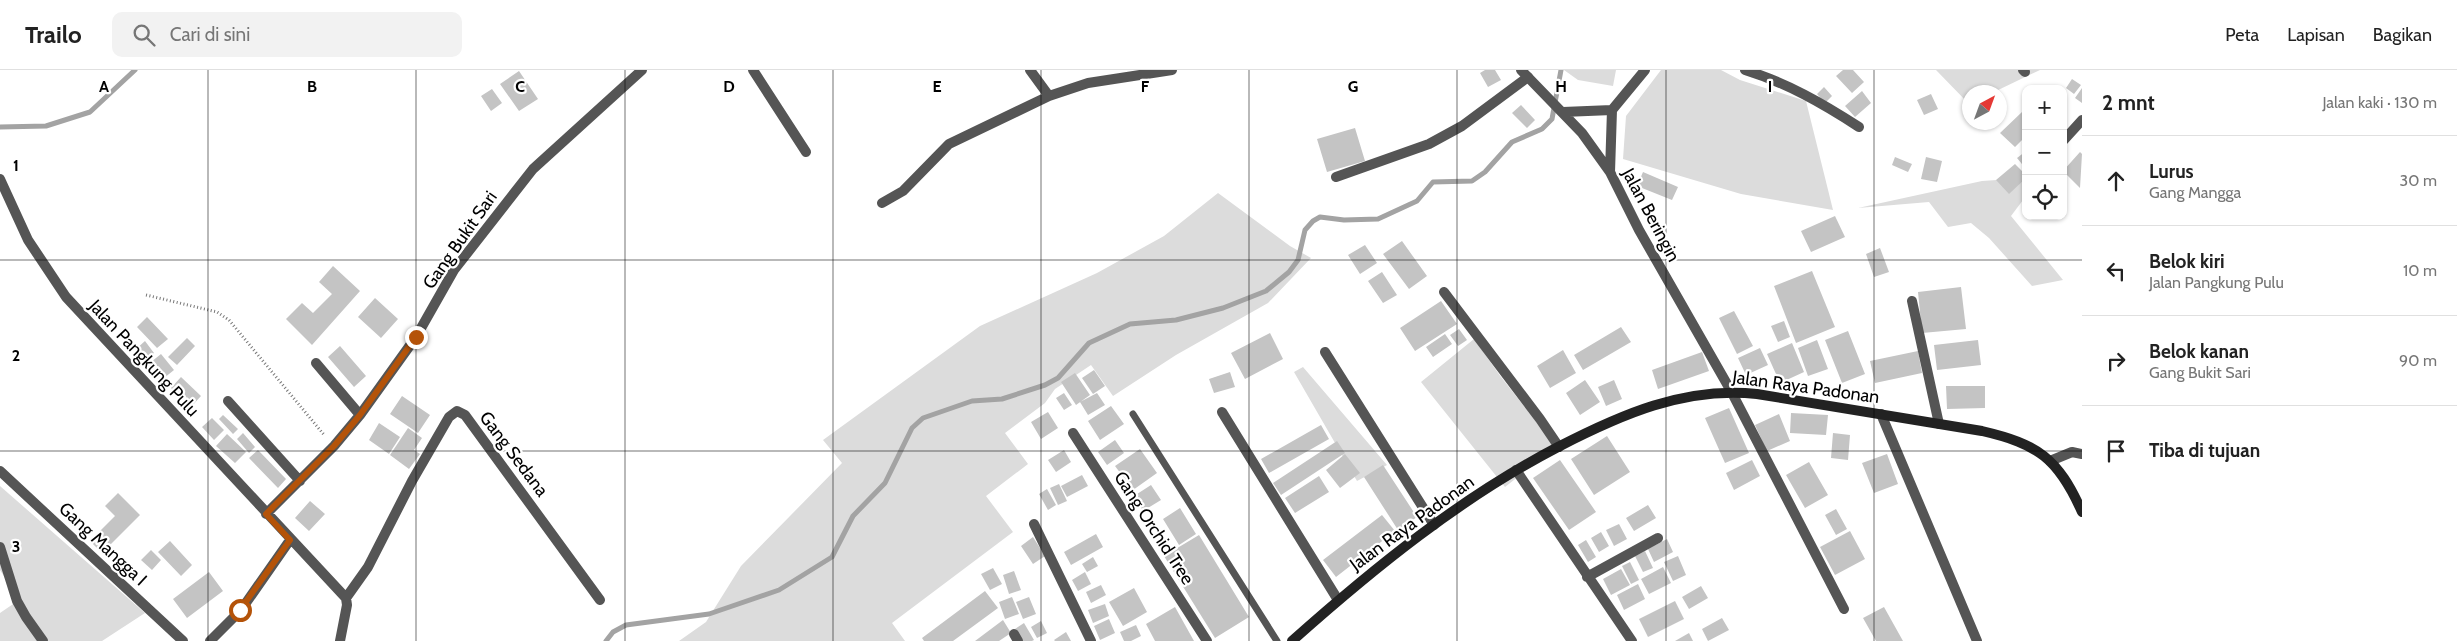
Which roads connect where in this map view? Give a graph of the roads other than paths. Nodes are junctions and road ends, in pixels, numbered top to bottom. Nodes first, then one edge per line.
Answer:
1 (642, 70) edge
2 (752, 70) edge
3 (1030, 70) edge
4 (1172, 70) edge
5 (1645, 70) edge
6 (1745, 70) edge
7 (1524, 73) edge
8 (1048, 96) junction
9 (1612, 110) junction
10 (1563, 112) junction
11 (2082, 120) edge
12 (1859, 127) dead end
13 (2067, 137) edge
14 (806, 152) dead end
15 (1610, 172) junction
16 (1336, 177) dead end
17 (0, 178) edge
18 (882, 203) dead end
19 (1444, 292) dead end
20 (1912, 301) dead end
21 (1326, 352) dead end
22 (316, 363) dead end
23 (1731, 391) junction
24 (228, 401) dead end
25 (1222, 412) dead end
26 (1133, 414) dead end
27 (1881, 414) junction
28 (360, 415) junction
29 (1939, 424) junction
30 (1073, 433) dead end
31 (1559, 447) junction
32 (2082, 454) edge
33 (2050, 461) junction
34 (1516, 470) junction
35 (0, 471) edge
36 (300, 481) junction
37 (2082, 512) edge
38 (266, 514) junction
39 (1034, 524) dead end
40 (1434, 525) junction
41 (1658, 538) dead end
42 (290, 540) junction
43 (0, 548) edge
44 (1587, 577) junction
45 (346, 598) junction
46 (600, 600) dead end
47 (1338, 600) junction
48 (1844, 609) dead end
49 (43, 641) edge
50 (183, 641) edge
51 (210, 641) edge
52 (340, 641) edge
53 (1090, 641) edge
54 (1207, 641) edge
55 (1277, 641) edge
56 (1292, 641) edge
57 (1632, 641) edge
58 (1977, 641) edge

1 - 28 street, Gang Bukit Sari
2 - 14 street
3 - 8 street
4 - 8 street
5 - 9 street
6 - 12 street
7 - 10 street, Jalan Beringin
7 - 16 street
8 - 18 street
9 - 10 street
9 - 15 street
10 - 15 street, Jalan Beringin
11 - 13 street
15 - 23 street, Jalan Beringin
17 - 38 street, Jalan Pangkung Pulu
19 - 31 street
20 - 29 street
21 - 40 street
22 - 28 street
23 - 27 main road, Jalan Raya Padonan
23 - 31 main road, Jalan Raya Padonan
23 - 48 street, Jalan Beringin
24 - 36 street
25 - 47 street
26 - 55 lane
27 - 29 main road, Jalan Raya Padonan
27 - 58 street
28 - 36 street, Gang Bukit Sari
29 - 33 main road, Jalan Raya Padonan
30 - 54 street, Gang Orchid Tree
31 - 34 main road, Jalan Raya Padonan
32 - 33 street
33 - 37 main road, Jalan Raya Padonan
34 - 40 main road, Jalan Raya Padonan
34 - 44 street
35 - 50 street, Gang Mangga I
36 - 38 street, Gang Bukit Sari
38 - 42 street, Jalan Pangkung Pulu
39 - 53 street
40 - 47 main road, Jalan Raya Padonan
41 - 44 street
42 - 45 street, Jalan Pangkung Pulu
42 - 51 street
43 - 49 street
44 - 57 street
45 - 46 street, Gang Sedana
45 - 52 street
47 - 56 main road, Jalan Raya Padonan

